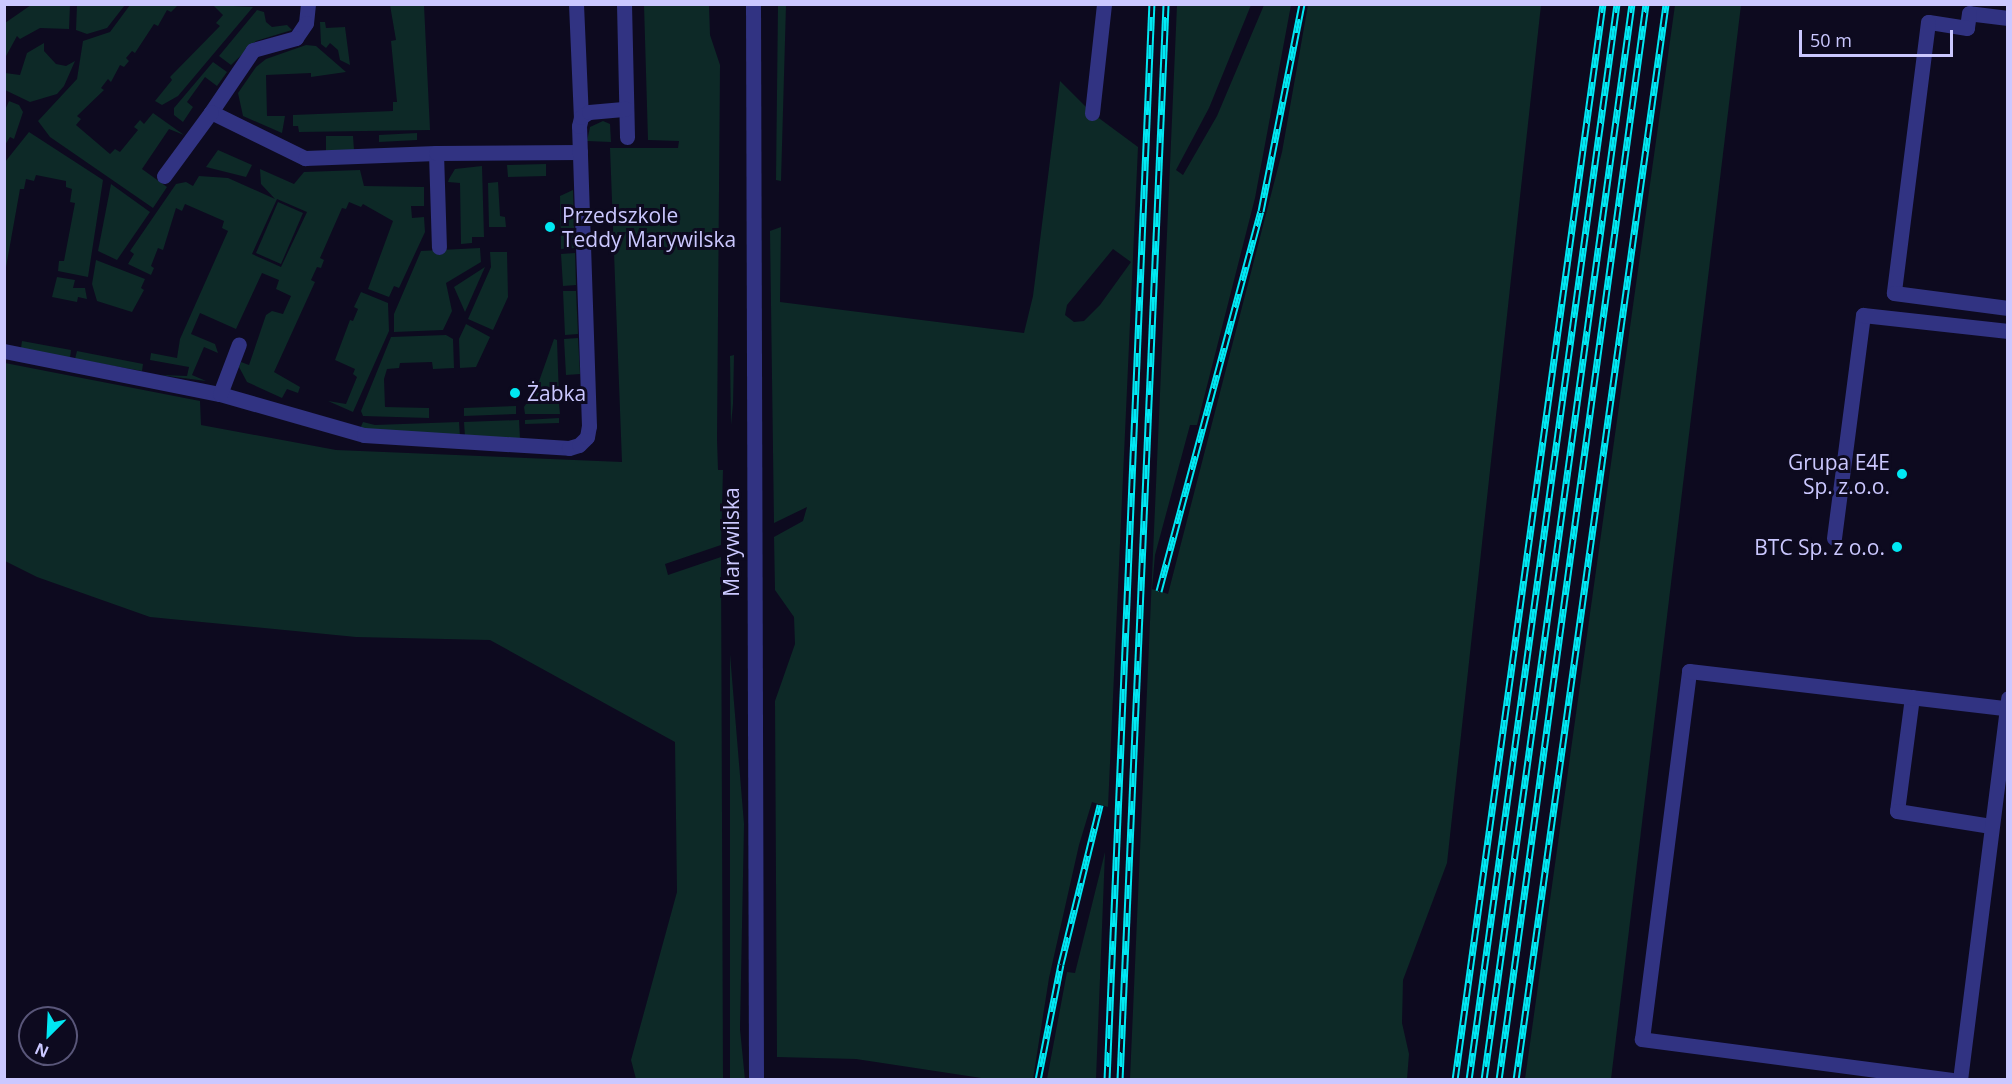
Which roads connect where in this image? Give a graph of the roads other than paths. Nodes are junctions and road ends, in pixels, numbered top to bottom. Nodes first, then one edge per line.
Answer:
1 (308, 4) edge
2 (576, 4) edge
3 (624, 4) edge
4 (753, 4) edge
5 (1104, 4) edge
6 (2007, 18) edge
7 (626, 109) junction
8 (211, 112) junction
9 (1092, 113) dead end
10 (581, 117) junction
11 (627, 138) dead end
12 (580, 152) junction
13 (436, 153) junction
14 (164, 176) dead end
15 (440, 248) dead end
16 (2007, 308) edge
17 (2007, 332) edge
18 (239, 344) dead end
19 (4, 351) edge
20 (220, 394) junction
21 (1833, 538) dead end
22 (1912, 697) junction
23 (2007, 703) edge
24 (1991, 826) junction
25 (756, 1080) edge
26 (1952, 1080) edge
27 (1960, 1080) edge

1 - 8 street
2 - 10 street
3 - 7 street
4 - 25 street, Marywilska
5 - 9 street
6 - 16 street
7 - 10 street
7 - 11 street
8 - 13 street
8 - 14 street
10 - 12 street
12 - 13 street
12 - 20 street
13 - 15 street
17 - 21 street
18 - 20 street
19 - 20 street
22 - 23 street
22 - 24 street
22 - 26 street
23 - 24 street
24 - 27 street

